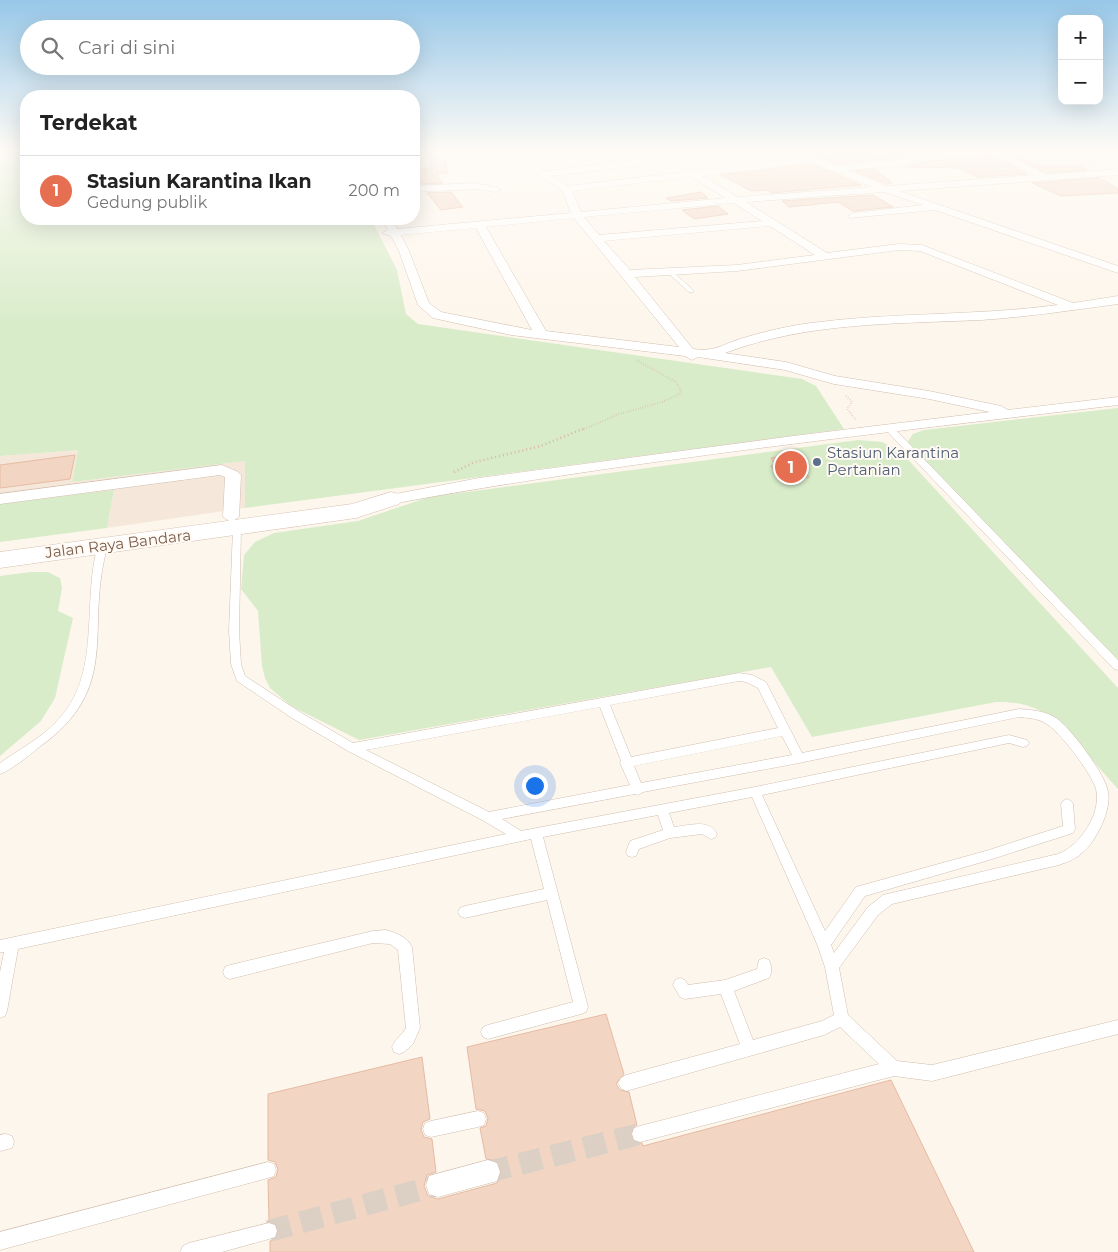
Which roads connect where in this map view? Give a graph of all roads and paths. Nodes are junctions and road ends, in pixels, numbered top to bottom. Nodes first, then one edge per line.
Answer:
1 (573, 208) edge
2 (646, 208) edge
3 (750, 208) edge
4 (922, 208) edge
5 (939, 208) edge
6 (576, 215) junction
7 (853, 216) dead end
8 (773, 223) junction
9 (479, 224) junction
10 (382, 225) edge
11 (388, 225) edge
12 (391, 233) junction
13 (598, 238) junction
14 (824, 257) junction
15 (1118, 270) edge
16 (669, 272) junction
17 (627, 274) junction
18 (691, 292) dead end
19 (1118, 300) edge
20 (1073, 306) junction
21 (540, 334) junction
22 (616, 348) junction
23 (691, 354) junction
24 (708, 357) junction
25 (834, 380) junction
26 (1118, 401) edge
27 (1017, 413) junction
28 (889, 428) junction
29 (856, 432) junction
30 (428, 491) junction
31 (0, 499) edge
32 (392, 499) joint
33 (235, 521) junction
34 (103, 546) junction
35 (0, 547) edge
36 (0, 560) edge
37 (1118, 666) edge
38 (603, 701) junction
39 (784, 731) junction
40 (1023, 743) dead end
41 (352, 748) junction
42 (799, 758) junction
43 (626, 763) junction
44 (0, 769) edge
45 (638, 790) junction
46 (755, 792) junction
47 (1067, 804) dead end
48 (662, 810) junction
49 (488, 817) junction
50 (670, 833) junction
51 (536, 834) junction
52 (711, 834) dead end
53 (520, 836) junction
54 (632, 852) dead end
55 (552, 893) junction
56 (465, 912) dead end
57 (824, 944) junction
58 (6, 945) edge
59 (764, 965) dead end
60 (832, 967) junction
61 (230, 972) dead end
62 (680, 985) dead end
63 (725, 987) junction
64 (0, 1011) edge
65 (842, 1019) junction
66 (1118, 1028) edge
67 (488, 1032) dead end
68 (399, 1047) dead end
69 (749, 1048) junction
70 (894, 1068) junction
71 (626, 1083) dead end
72 (478, 1118) dead end
73 (431, 1129) dead end
74 (640, 1134) tunnel mouth
75 (268, 1170) dead end
76 (488, 1172) tunnel mouth
77 (438, 1185) tunnel mouth
78 (269, 1231) tunnel mouth
79 (0, 1241) edge
80 (189, 1252) edge

1 - 6 street
2 - 6 street
3 - 8 street
4 - 7 street
5 - 15 street
6 - 9 street
6 - 13 street
8 - 13 street
8 - 14 street
9 - 12 street
9 - 21 street
10 - 12 street
11 - 12 street
12 - 21 street
12 - 22 street
13 - 17 street
14 - 16 street
14 - 20 street
16 - 17 street
16 - 18 lane
17 - 23 street
19 - 20 street
20 - 24 street
21 - 23 street
22 - 23 street
22 - 30 path
23 - 24 street
24 - 25 street
25 - 27 street
25 - 29 path
26 - 27 street
27 - 28 street
28 - 29 street
28 - 37 lane
29 - 30 street
30 - 32 street
31 - 33 street
32 - 33 main road
33 - 34 main road, Jalan Raya Bandara
33 - 35 main road, Jalan Raya Bandara
33 - 41 lane
34 - 36 main road, Jalan Raya Bandara
34 - 44 lane
38 - 39 lane
38 - 41 lane
38 - 43 lane
39 - 42 lane
39 - 43 lane
40 - 46 lane
41 - 49 lane
42 - 45 lane
42 - 60 lane
43 - 45 lane
45 - 49 lane
46 - 48 lane
46 - 57 lane
47 - 57 lane
48 - 50 lane
48 - 51 lane
49 - 53 lane
50 - 52 lane
50 - 54 lane
51 - 53 lane
51 - 55 lane
53 - 58 lane
55 - 56 lane
55 - 67 lane
57 - 60 lane
58 - 64 lane
59 - 63 lane
60 - 65 lane
61 - 68 lane
62 - 63 lane
63 - 69 lane
65 - 69 lane
65 - 70 lane
66 - 70 lane
69 - 71 lane
70 - 74 lane
72 - 73 lane
75 - 79 lane
76 - 77 street
78 - 80 lane

